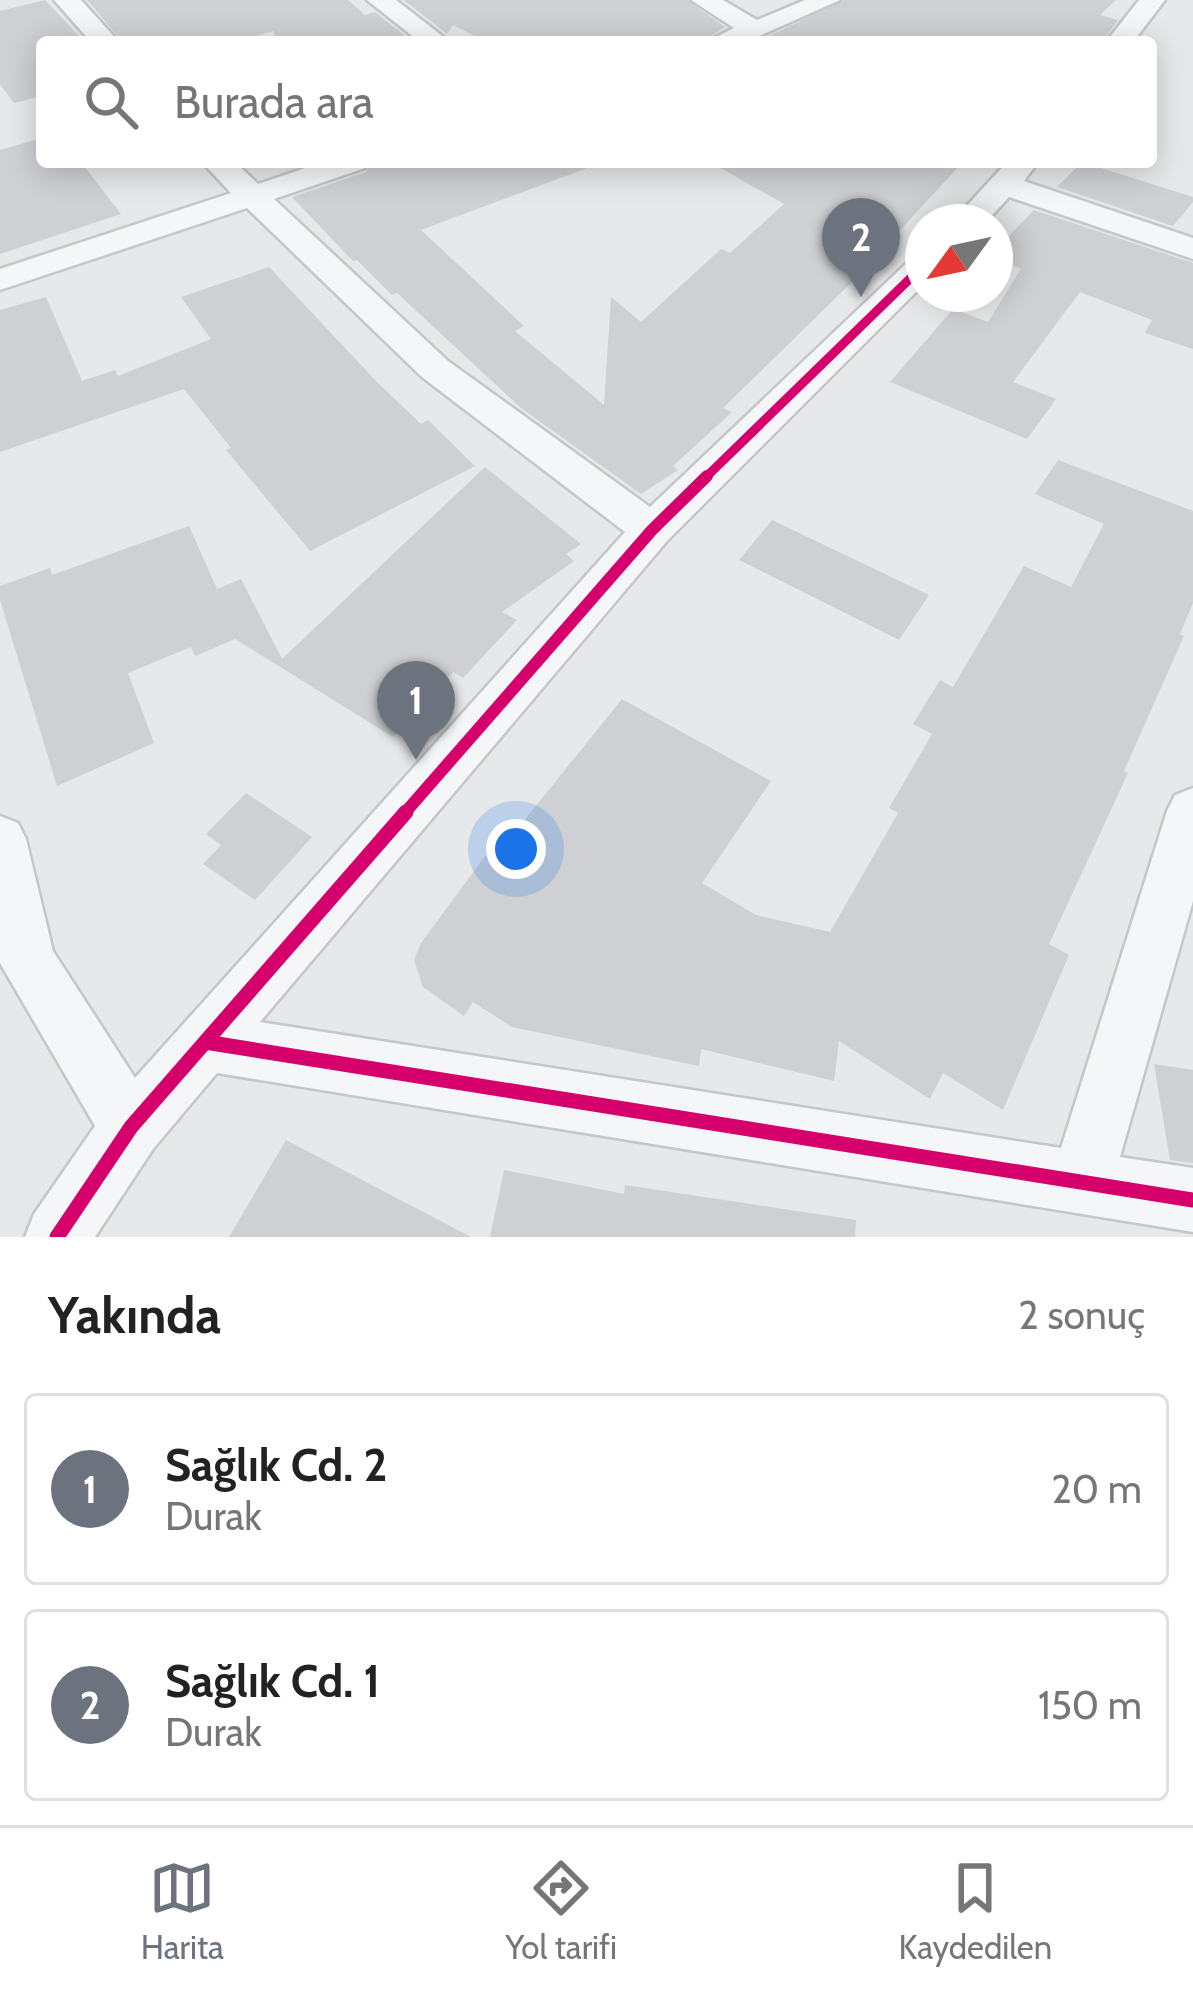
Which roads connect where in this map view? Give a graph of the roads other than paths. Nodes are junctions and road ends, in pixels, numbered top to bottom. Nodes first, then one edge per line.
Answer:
1 (67, 0) edge
2 (380, 0) edge
3 (704, 0) edge
4 (827, 0) edge
5 (1152, 0) edge
6 (756, 30) junction
7 (100, 36) edge
8 (429, 36) edge
9 (738, 36) edge
10 (1124, 36) edge
11 (223, 168) edge
12 (336, 168) edge
13 (1015, 173) edge
14 (250, 197) junction
15 (985, 204) edge
16 (1193, 249) edge
17 (0, 280) edge
18 (905, 284) edge
19 (652, 530) junction
20 (1193, 811) edge
21 (0, 839) edge
22 (205, 1042) junction
23 (131, 1127) junction
24 (1082, 1180) junction
25 (1193, 1200) edge
26 (57, 1237) edge

1 - 7 street
2 - 8 street
3 - 6 street
4 - 6 street
5 - 10 street
6 - 9 street
11 - 14 street
12 - 14 street
13 - 15 street
13 - 16 street
14 - 17 street
14 - 19 street
18 - 19 street
19 - 22 street
20 - 24 street
21 - 23 street
22 - 23 street
22 - 24 street
23 - 26 street
24 - 25 street

